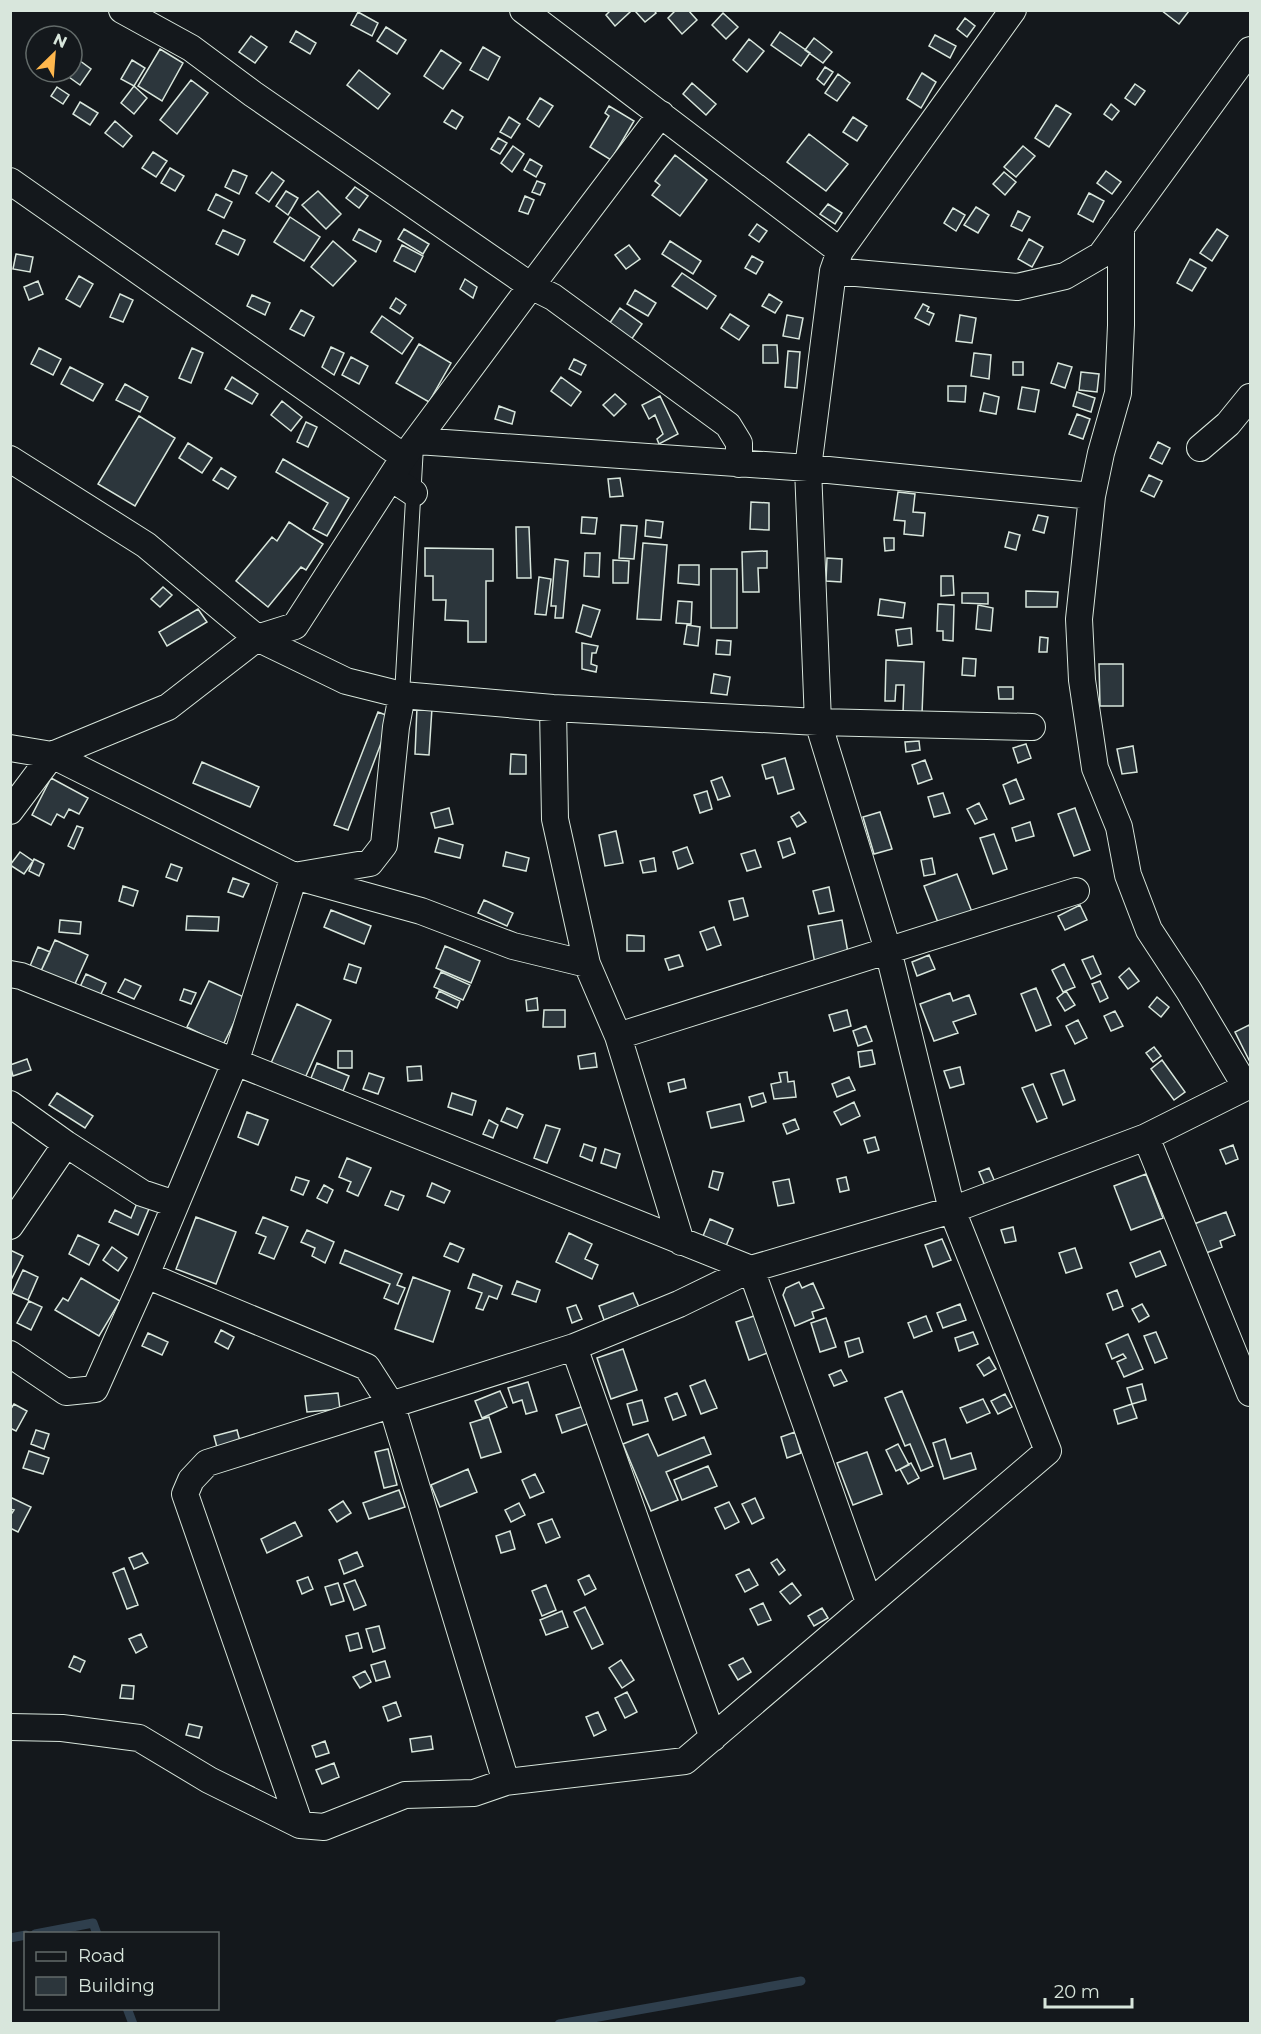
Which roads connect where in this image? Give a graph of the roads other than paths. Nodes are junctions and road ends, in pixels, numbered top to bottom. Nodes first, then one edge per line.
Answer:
1 (122, 10) edge
2 (523, 10) edge
3 (1013, 10) edge
4 (1251, 50) edge
5 (661, 114) junction
6 (10, 181) edge
7 (1121, 227) junction
8 (836, 261) junction
9 (531, 285) junction
10 (1251, 397) edge
11 (1200, 448) dead end
12 (10, 459) edge
13 (404, 459) junction
14 (739, 464) junction
15 (808, 468) junction
16 (414, 494) junction
17 (1092, 496) junction
18 (257, 638) junction
19 (402, 695) junction
20 (553, 708) junction
21 (818, 722) junction
22 (1032, 727) dead end
23 (10, 748) edge
24 (52, 754) junction
25 (10, 812) edge
26 (294, 876) junction
27 (1076, 891) dead end
28 (888, 950) junction
29 (586, 964) junction
30 (10, 974) edge
31 (618, 1036) junction
32 (235, 1062) junction
33 (1248, 1087) edge
34 (10, 1104) edge
35 (1146, 1137) junction
36 (66, 1144) junction
37 (175, 1204) junction
38 (952, 1210) junction
39 (10, 1226) edge
40 (681, 1242) junction
41 (751, 1269) junction
42 (146, 1275) junction
43 (574, 1347) junction
44 (10, 1354) edge
45 (1251, 1393) edge
46 (392, 1406) junction
47 (869, 1602) junction
48 (10, 1727) edge
49 (713, 1738) junction
50 (506, 1782) junction
51 (300, 1825) junction

1 - 9 street
2 - 5 street
3 - 8 street
4 - 7 street
5 - 8 street
5 - 9 street
6 - 13 street
7 - 8 street
7 - 17 street
8 - 15 street
9 - 13 street
9 - 14 street
10 - 11 street
12 - 18 street
13 - 14 street
13 - 16 street
13 - 16 lane
13 - 18 street
14 - 15 street
15 - 17 street
15 - 21 street
16 - 19 lane
17 - 33 street
18 - 19 street
18 - 24 street
19 - 20 street
19 - 26 street
20 - 21 street
20 - 29 street
21 - 22 street
21 - 28 street
23 - 24 street
24 - 25 street
24 - 26 street
26 - 29 street
26 - 32 street
27 - 28 street
28 - 31 street
28 - 38 street
29 - 31 street
30 - 32 street
31 - 40 street
32 - 37 street
32 - 40 street
33 - 35 street
34 - 36 street
35 - 38 street
35 - 45 street
36 - 37 street
36 - 39 street
37 - 42 street
38 - 41 street
38 - 47 street
40 - 41 street
41 - 43 street
41 - 47 street
42 - 44 street
42 - 46 street
43 - 46 street
43 - 49 street
46 - 50 street
46 - 51 street
47 - 49 street
48 - 51 street
49 - 50 street
50 - 51 street

